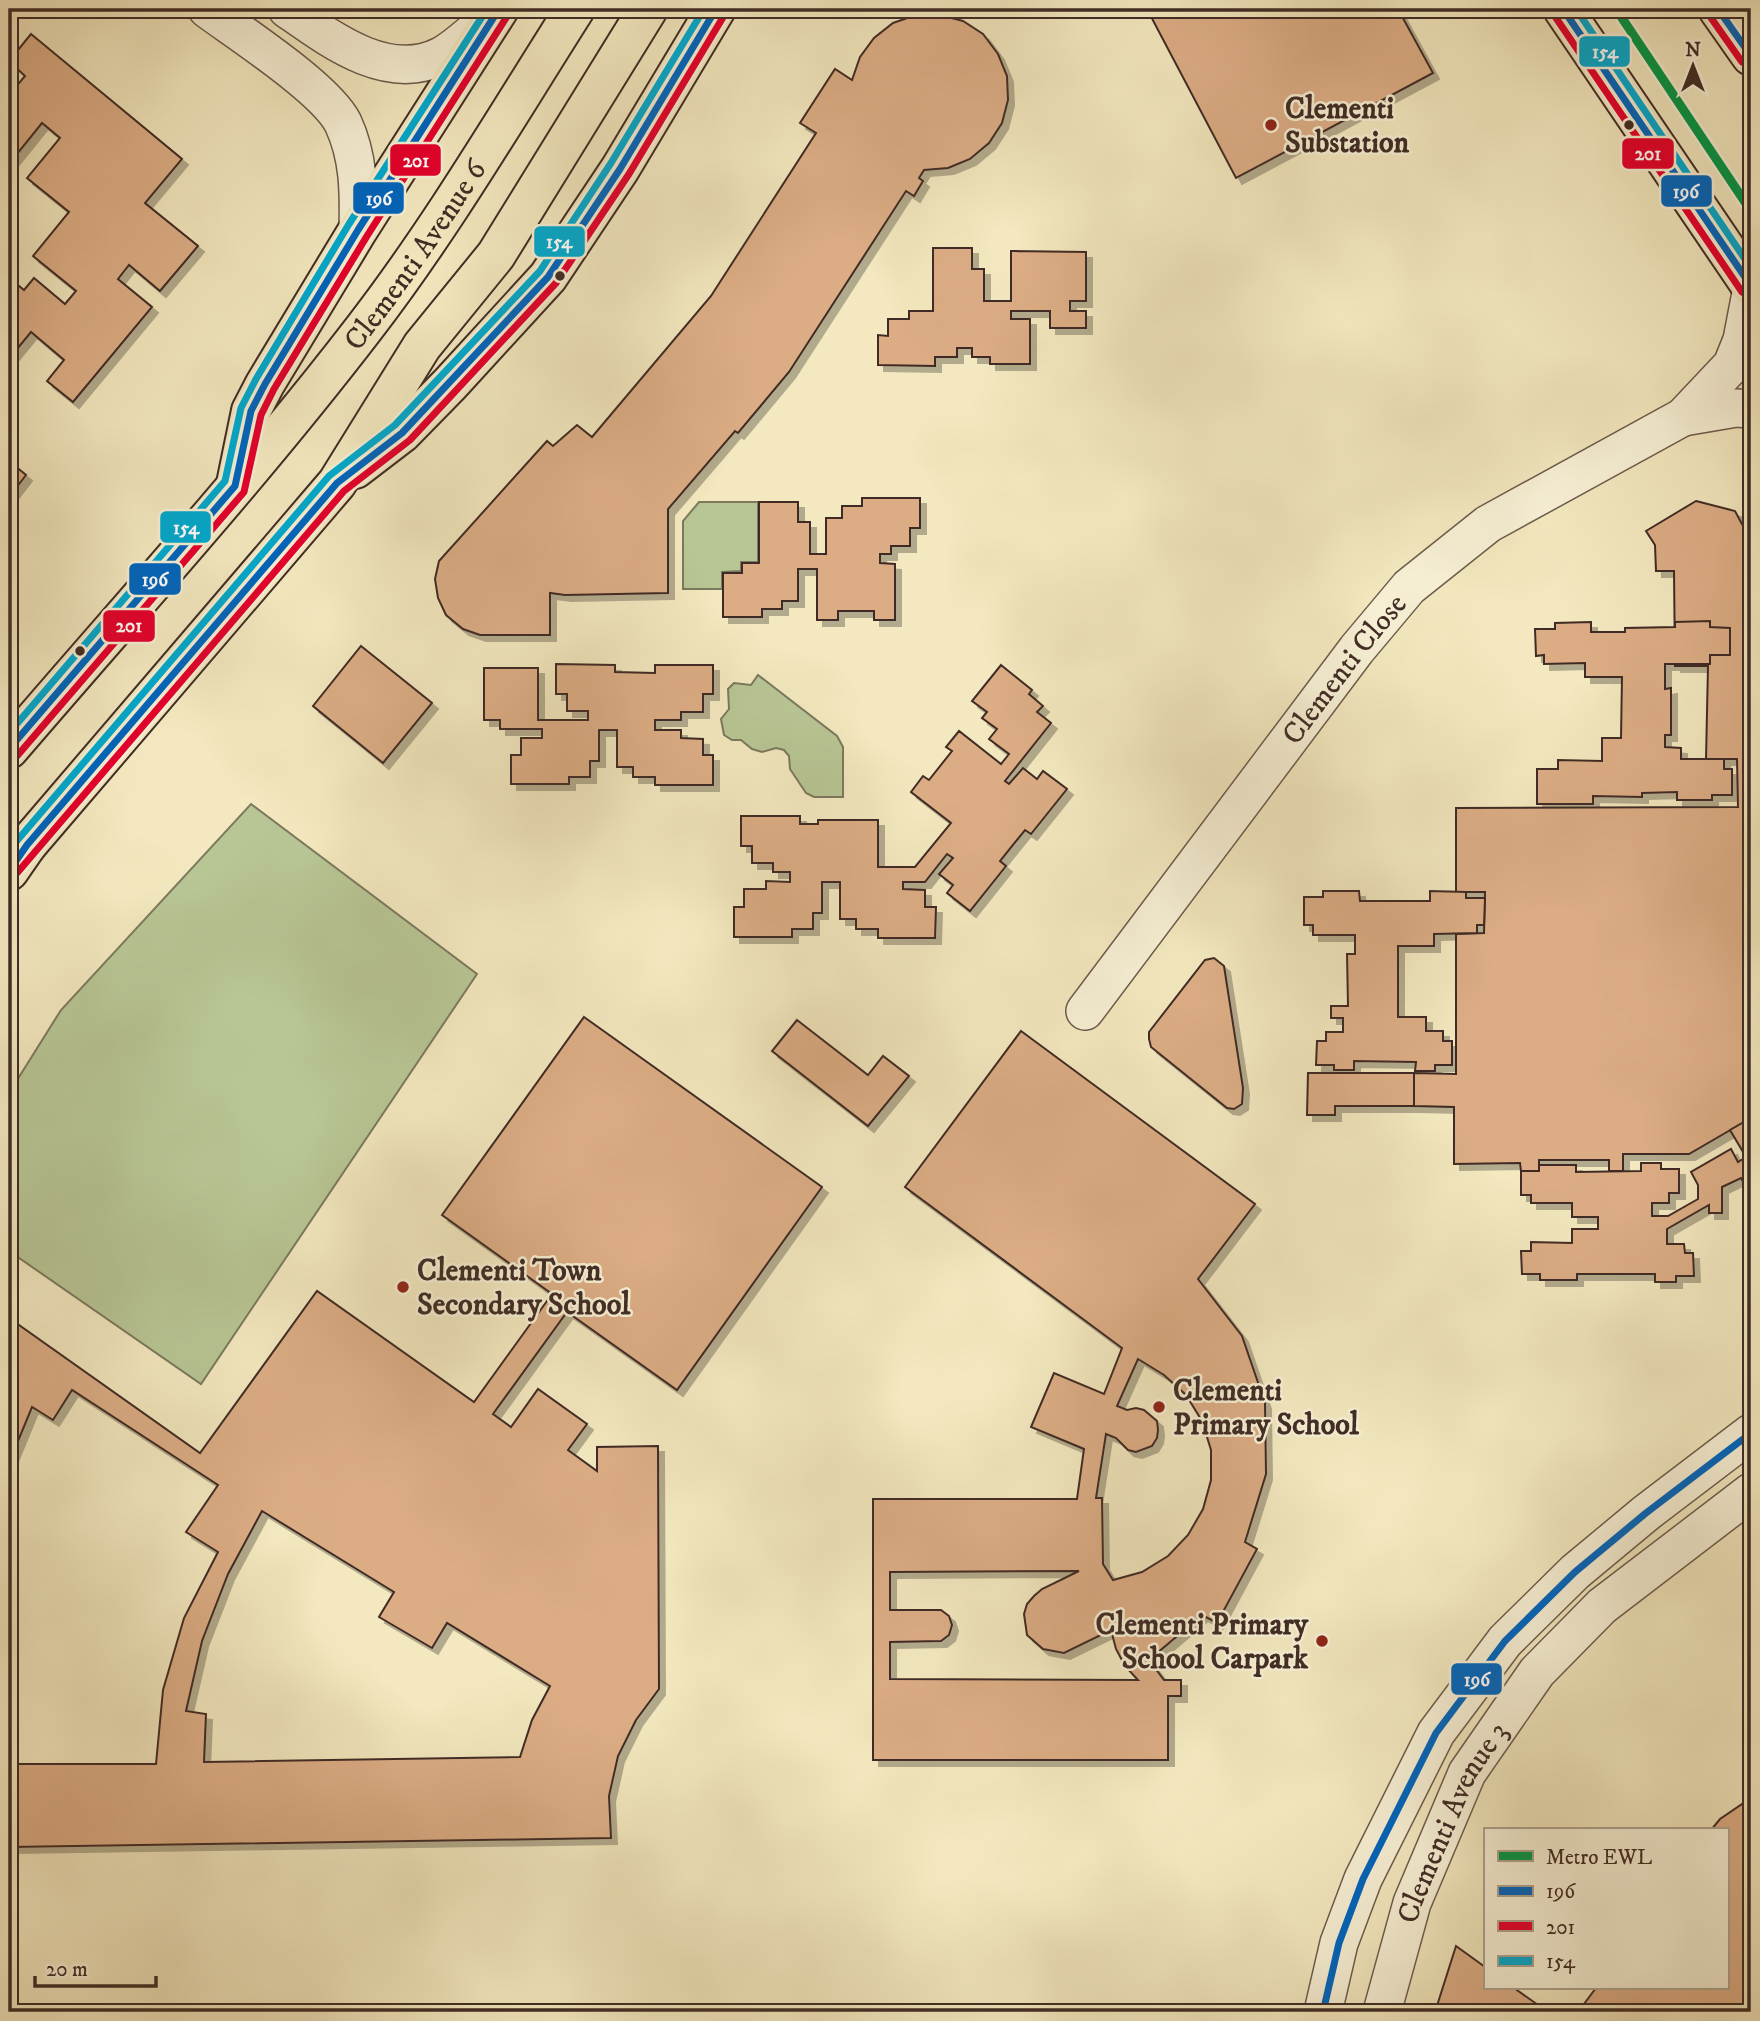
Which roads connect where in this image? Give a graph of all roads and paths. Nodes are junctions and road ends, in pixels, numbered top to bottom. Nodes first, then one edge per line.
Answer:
1 (207, 9) edge
2 (287, 9) edge
3 (575, 9) edge
4 (648, 9) edge
5 (716, 9) edge
6 (1563, 9) edge
7 (1718, 9) edge
8 (497, 11) edge
9 (1751, 56) edge
10 (358, 230) junction
11 (1751, 286) edge
12 (1751, 293) edge
13 (1751, 410) edge
14 (1684, 417) junction
15 (337, 483) junction
16 (235, 486) junction
17 (9, 749) edge
18 (15, 861) edge
19 (1085, 1012) dead end
20 (1751, 1433) edge
21 (1751, 1492) edge
22 (1323, 2012) edge
23 (1382, 2012) edge

1 - 10 street
2 - 8 street
3 - 16 main road, Clementi Avenue 6
4 - 15 main road, Clementi Avenue 6
5 - 15 main road, Clementi Avenue 6
6 - 11 main road
7 - 9 main road
8 - 10 main road, Clementi Avenue 6
10 - 16 main road, Clementi Avenue 6
12 - 14 street, Clementi Close
13 - 14 street, Clementi Close
14 - 19 street, Clementi Close
15 - 18 main road, Clementi Avenue 6
16 - 17 main road, Clementi Avenue 6
20 - 22 street, Clementi Avenue 3
21 - 23 street, Clementi Avenue 3

